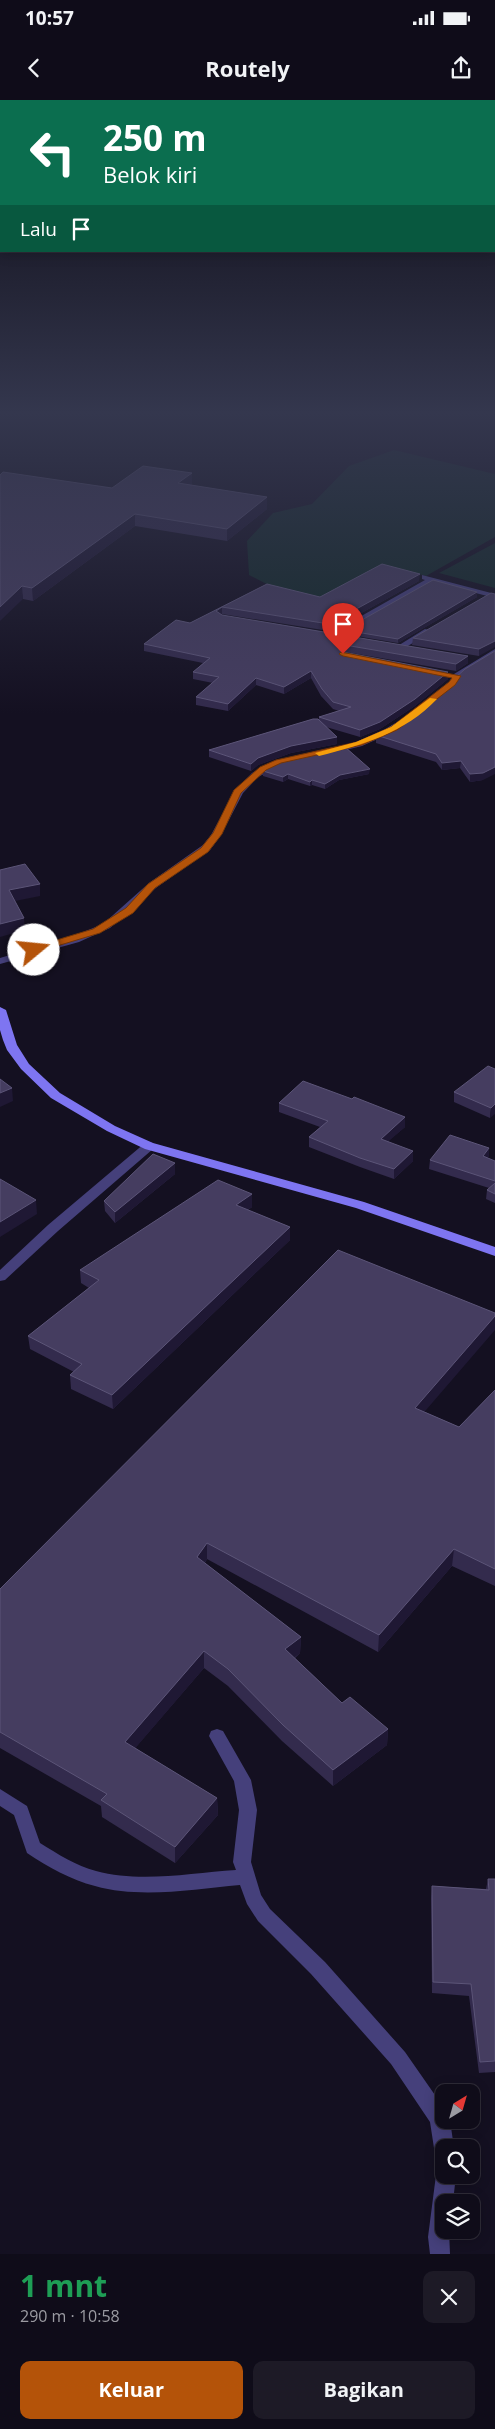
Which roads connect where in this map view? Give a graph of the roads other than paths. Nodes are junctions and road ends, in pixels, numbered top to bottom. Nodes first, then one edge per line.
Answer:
1 (413, 574) edge
2 (432, 579) junction
3 (492, 595) edge
4 (481, 599) edge
5 (432, 628) edge
6 (320, 634) edge
7 (330, 636) junction
8 (347, 639) edge
9 (418, 650) edge
10 (495, 652) edge
11 (462, 658) edge
12 (480, 661) junction
13 (0, 961) edge
14 (0, 1010) edge
15 (149, 1146) junction
16 (495, 1252) edge
17 (0, 1277) edge
18 (217, 1736) dead end
19 (0, 1796) edge
20 (248, 1877) junction
21 (443, 2139) edge
22 (445, 2184) edge
23 (440, 2254) edge

1 - 2 street
2 - 3 street
2 - 7 street
3 - 4 street
5 - 9 street
6 - 7 street
7 - 8 street
10 - 12 street
11 - 12 street
12 - 13 street
14 - 15 street
15 - 16 street
15 - 17 street
18 - 20 street
19 - 20 street
20 - 21 street
22 - 23 street

